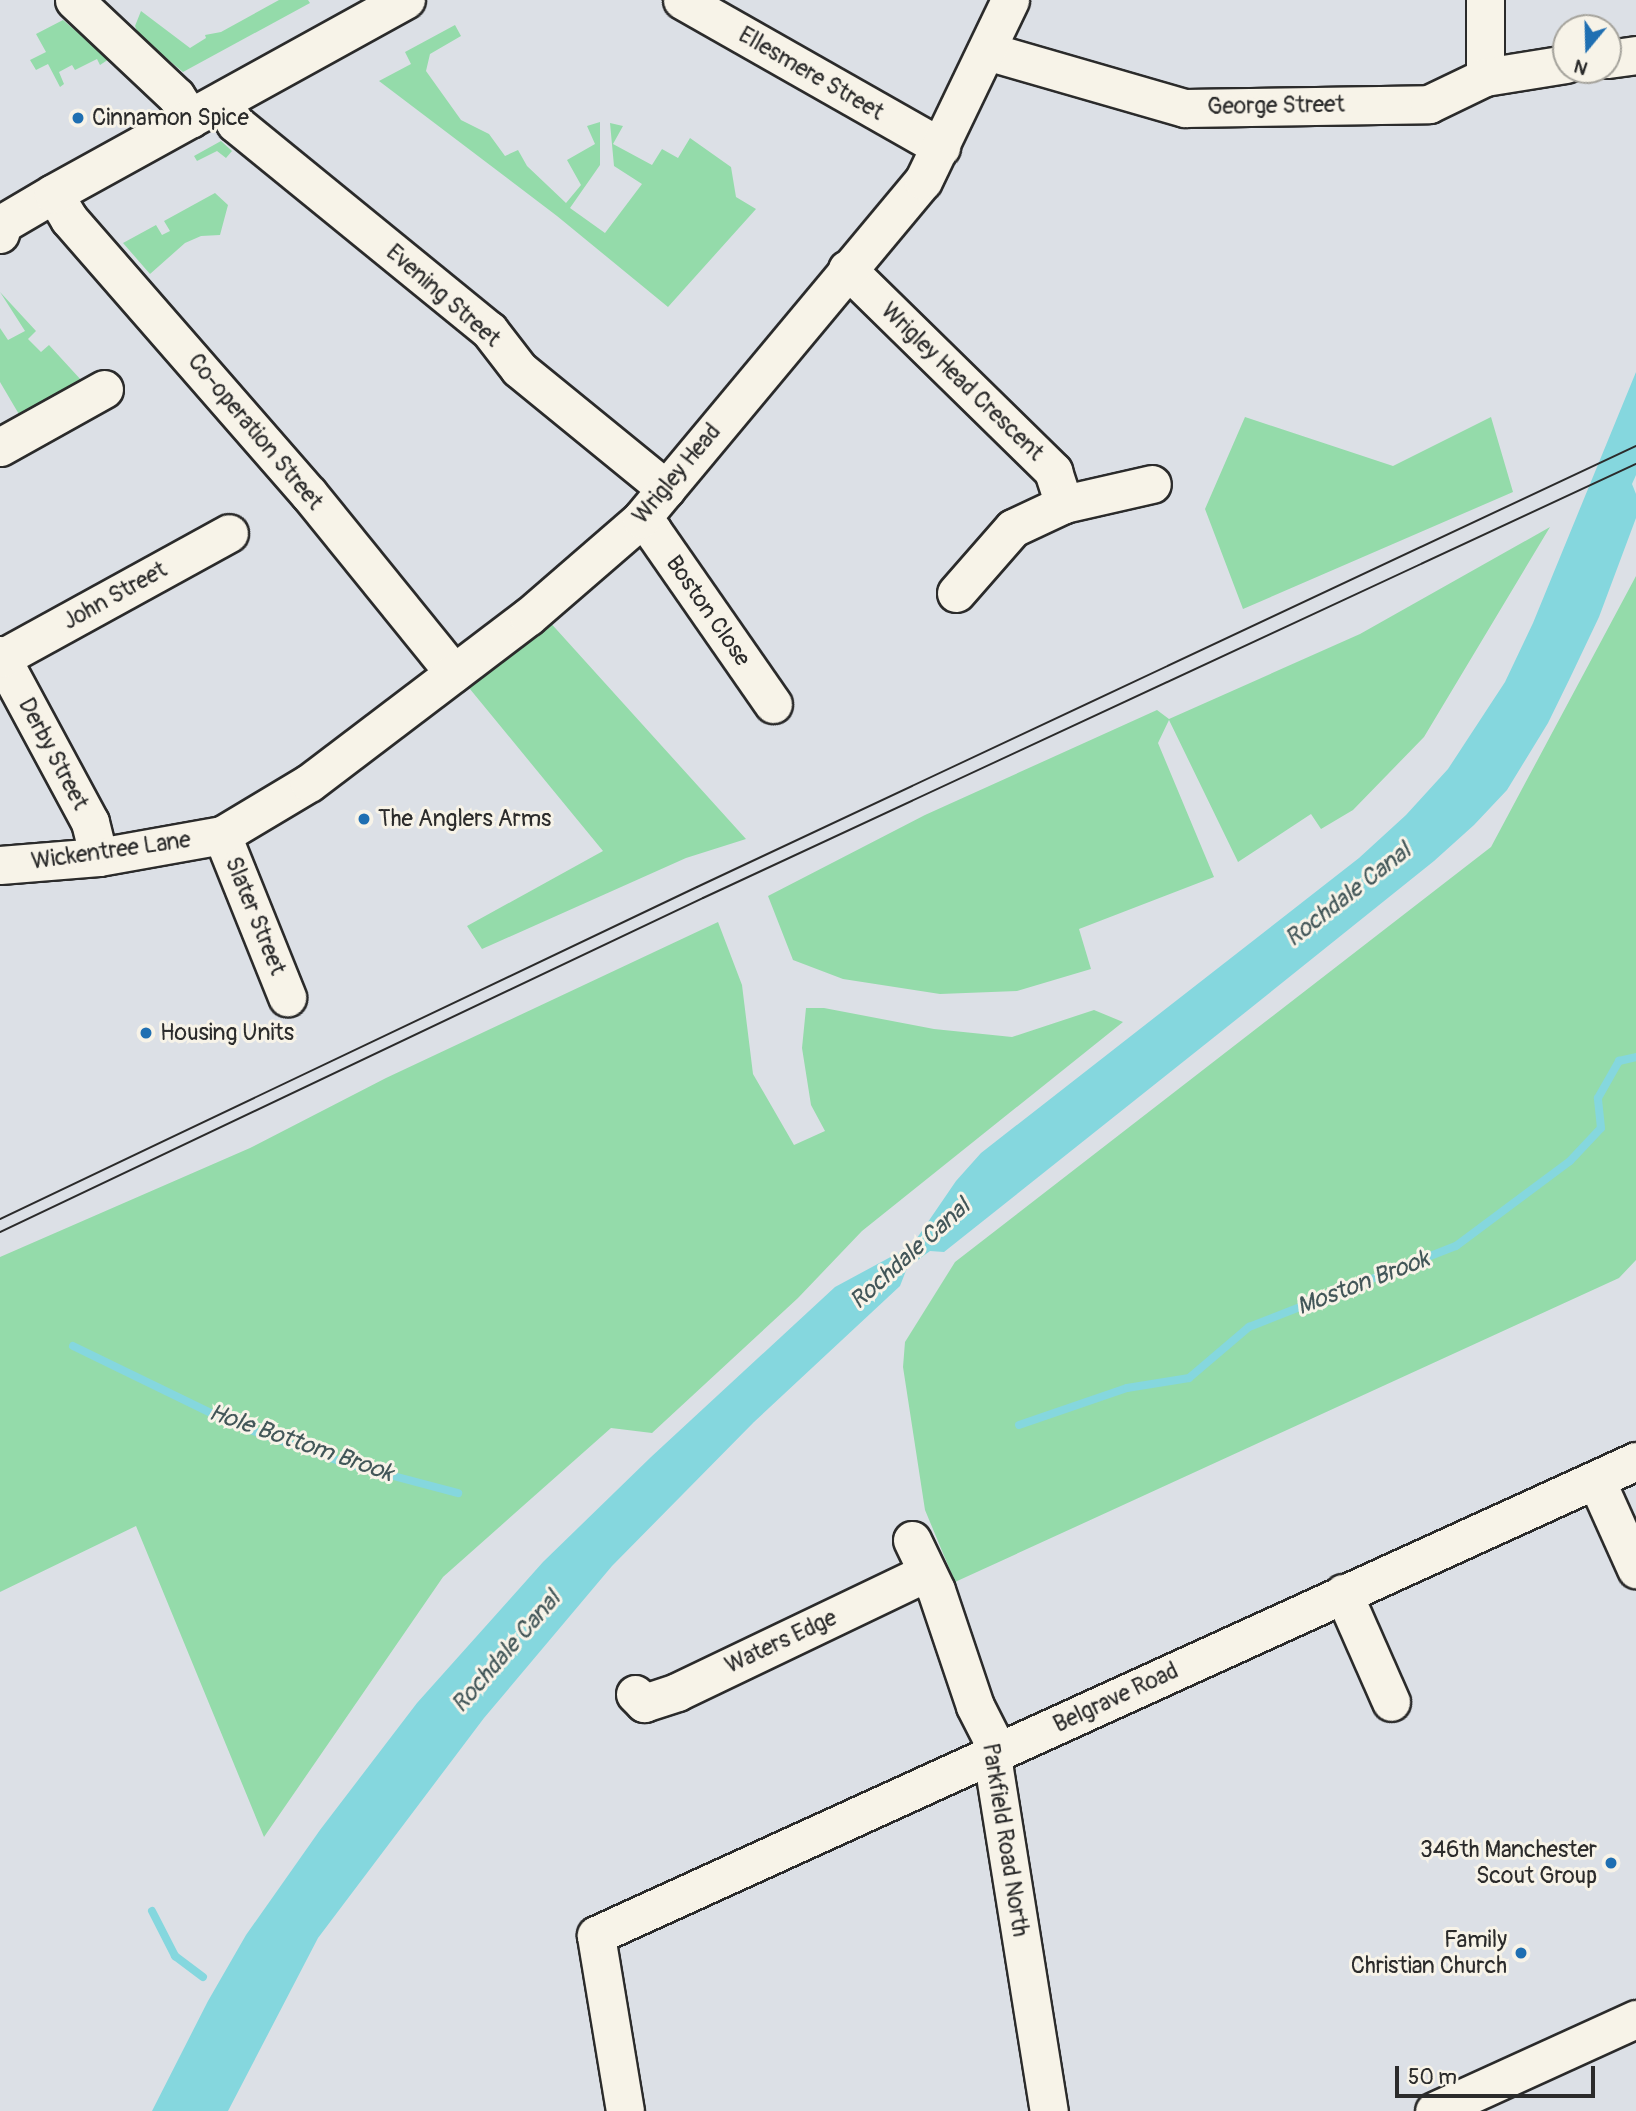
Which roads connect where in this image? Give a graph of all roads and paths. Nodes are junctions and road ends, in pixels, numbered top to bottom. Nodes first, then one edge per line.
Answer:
1 (74, 0) edge
2 (406, 0) edge
3 (1010, 0) edge
4 (1485, 0) edge
5 (683, 1) edge
6 (987, 51) junction
7 (1552, 66) edge
8 (1485, 77) junction
9 (206, 110) junction
10 (941, 147) junction
11 (54, 194) junction
12 (1, 227) edge
13 (846, 269) junction
14 (104, 389) dead end
15 (0, 447) edge
16 (1152, 484) dead end
17 (666, 489) junction
18 (1064, 504) junction
19 (641, 519) junction
20 (229, 533) dead end
21 (956, 593) dead end
22 (1, 657) edge
23 (454, 673) junction
24 (774, 704) dead end
25 (222, 835) junction
26 (99, 857) junction
27 (0, 865) edge
28 (287, 997) dead end
29 (1636, 1461) edge
30 (1596, 1480) junction
31 (912, 1540) dead end
32 (1636, 1569) edge
33 (927, 1572) junction
34 (1343, 1593) junction
35 (635, 1694) dead end
36 (1391, 1702) dead end
37 (993, 1756) junction
38 (1636, 2020) edge
39 (625, 2111) edge
40 (1049, 2111) edge
41 (1434, 2111) edge

1 - 9 street, Evening Street
2 - 9 highway
3 - 6 street, Wrigley Head
4 - 8 street
5 - 10 street, Ellesmere Street
6 - 8 street, George Street
6 - 10 street, Wrigley Head
7 - 8 street, George Street
9 - 11 highway
9 - 17 street, Evening Street
10 - 13 street, Wrigley Head
11 - 12 highway
11 - 23 street, Co-operation Street
13 - 17 street, Wrigley Head
13 - 18 street, Wrigley Head Crescent
14 - 15 street
16 - 18 street
17 - 19 street, Wrigley Head
18 - 21 street
19 - 23 street, Wrigley Head
19 - 24 street, Boston Close
20 - 22 street, John Street
22 - 26 street, Derby Street
23 - 25 street, Wrigley Head
25 - 26 street, Wickentree Lane
25 - 28 street, Slater Street
26 - 27 street, Wickentree Lane
29 - 30 street, Belgrave Road
30 - 32 street
30 - 34 street, Belgrave Road
31 - 33 street, Parkfield Road North
33 - 35 street, Waters Edge
33 - 37 street, Parkfield Road North
34 - 36 street
34 - 37 street, Belgrave Road
37 - 39 street, Belgrave Road
37 - 40 street, Parkfield Road North
38 - 41 street

